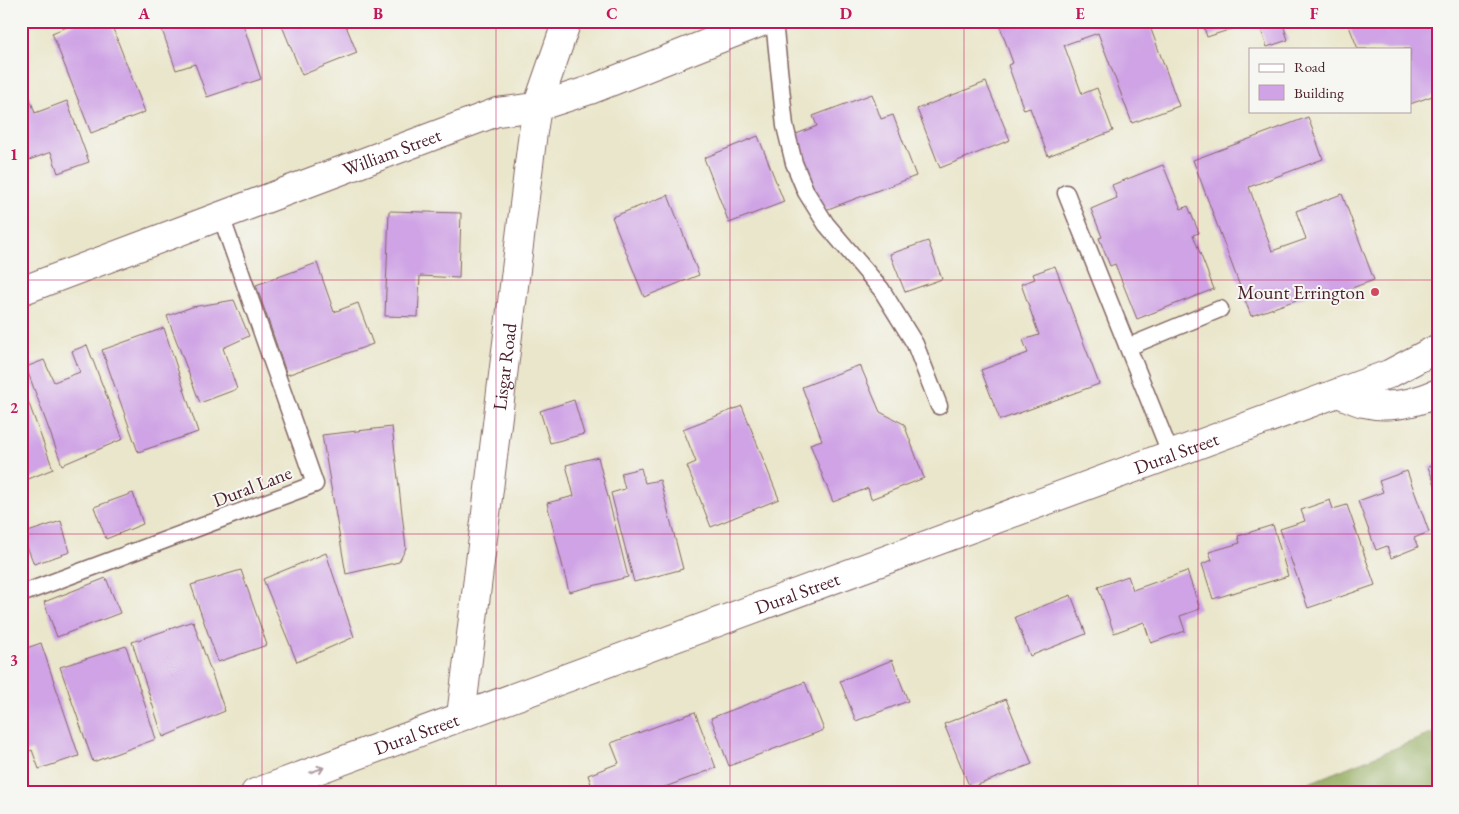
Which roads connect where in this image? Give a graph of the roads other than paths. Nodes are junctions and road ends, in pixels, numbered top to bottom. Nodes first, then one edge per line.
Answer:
1 (567, 21) edge
2 (764, 21) edge
3 (774, 21) edge
4 (537, 106) junction
5 (1066, 193) dead end
6 (220, 216) junction
7 (21, 291) edge
8 (1220, 309) dead end
9 (1128, 347) junction
10 (1438, 348) edge
11 (1338, 393) junction
12 (1438, 393) edge
13 (939, 406) dead end
14 (1171, 454) junction
15 (21, 594) edge
16 (461, 716) junction
17 (255, 793) edge

1 - 4 street, Lisgar Road
2 - 4 street, William Street
3 - 13 lane
4 - 6 street, William Street
4 - 16 street, Lisgar Road
5 - 9 lane
6 - 7 street, William Street
6 - 15 lane, Dural Lane
8 - 9 lane
9 - 14 lane
10 - 11 street, Dural Street
11 - 12 street
11 - 14 street, Dural Street
14 - 16 street, Dural Street
17 -> 16 street, Dural Street

